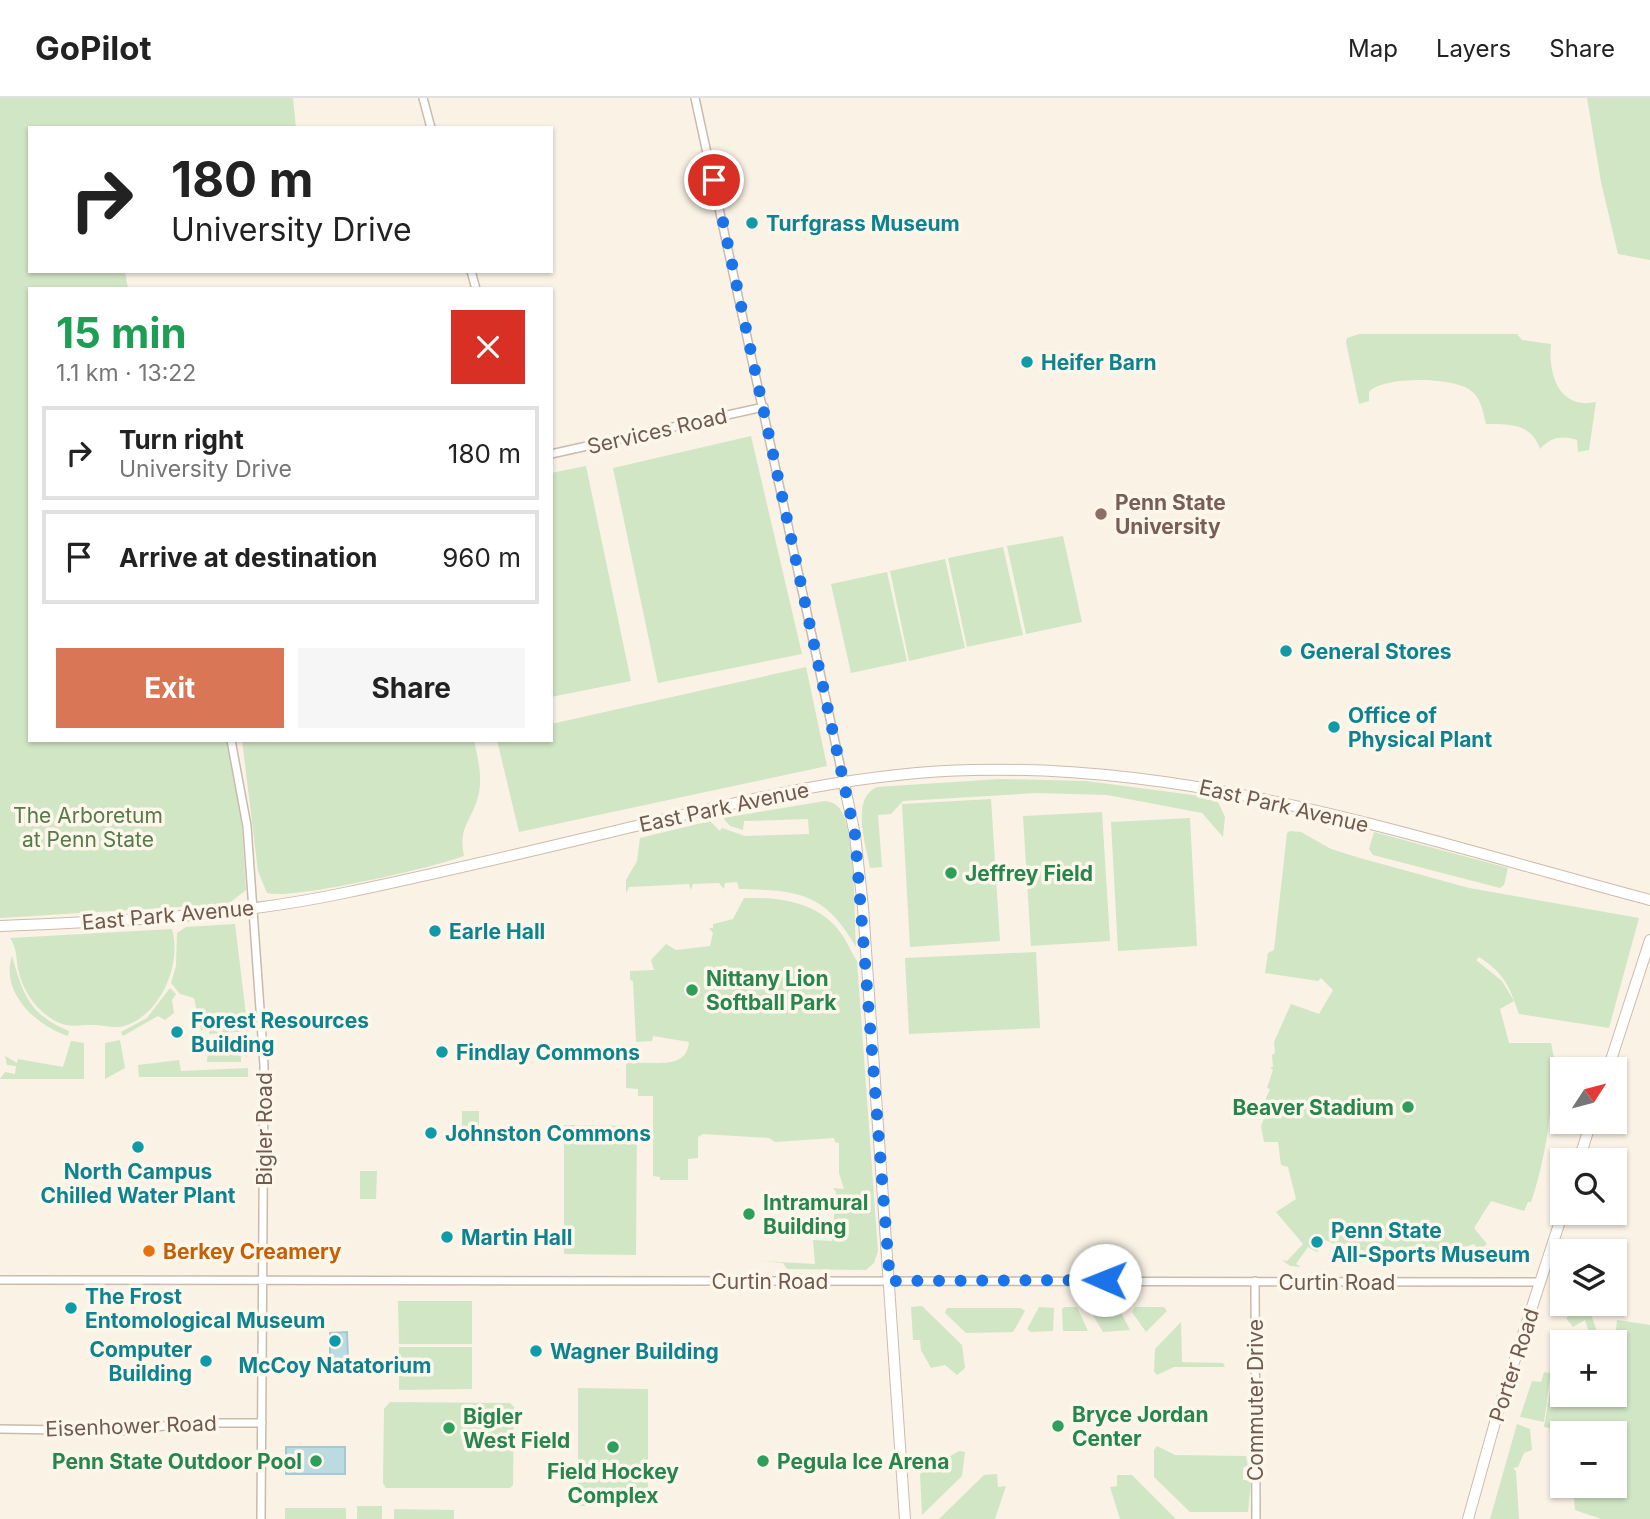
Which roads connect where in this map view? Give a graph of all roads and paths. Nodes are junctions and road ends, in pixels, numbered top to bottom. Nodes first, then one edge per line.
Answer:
1 (423, 98) edge
2 (695, 98) edge
3 (430, 126) edge
4 (764, 407) junction
5 (553, 454) edge
6 (231, 742) edge
7 (844, 783) junction
8 (1650, 900) edge
9 (254, 909) junction
10 (0, 926) edge
11 (1650, 940) edge
12 (1612, 1057) edge
13 (1559, 1225) edge
14 (0, 1280) edge
15 (263, 1280) junction
16 (890, 1281) junction
17 (1255, 1281) junction
18 (1541, 1282) junction
19 (262, 1423) junction
20 (0, 1429) edge
21 (261, 1519) edge
22 (905, 1519) edge
23 (1256, 1519) edge
24 (1468, 1519) edge

1 - 3 street
2 - 4 street
4 - 5 street, Services Road
4 - 7 street
6 - 9 street, Bigler Road
7 - 8 main road, East Park Avenue
7 - 9 main road, East Park Avenue
7 - 16 main road
9 - 10 main road, East Park Avenue
9 - 15 street, Bigler Road
11 - 12 main road
13 - 18 main road, Porter Road
14 - 15 street, Curtin Road
15 - 16 street, Curtin Road
15 - 19 street, Bigler Road
16 - 17 street, Curtin Road
16 - 22 main road
17 - 18 street, Curtin Road
17 - 23 street, Commuter Drive
18 - 24 main road, Porter Road
19 - 20 street, Eisenhower Road
19 - 21 street, Bigler Road

